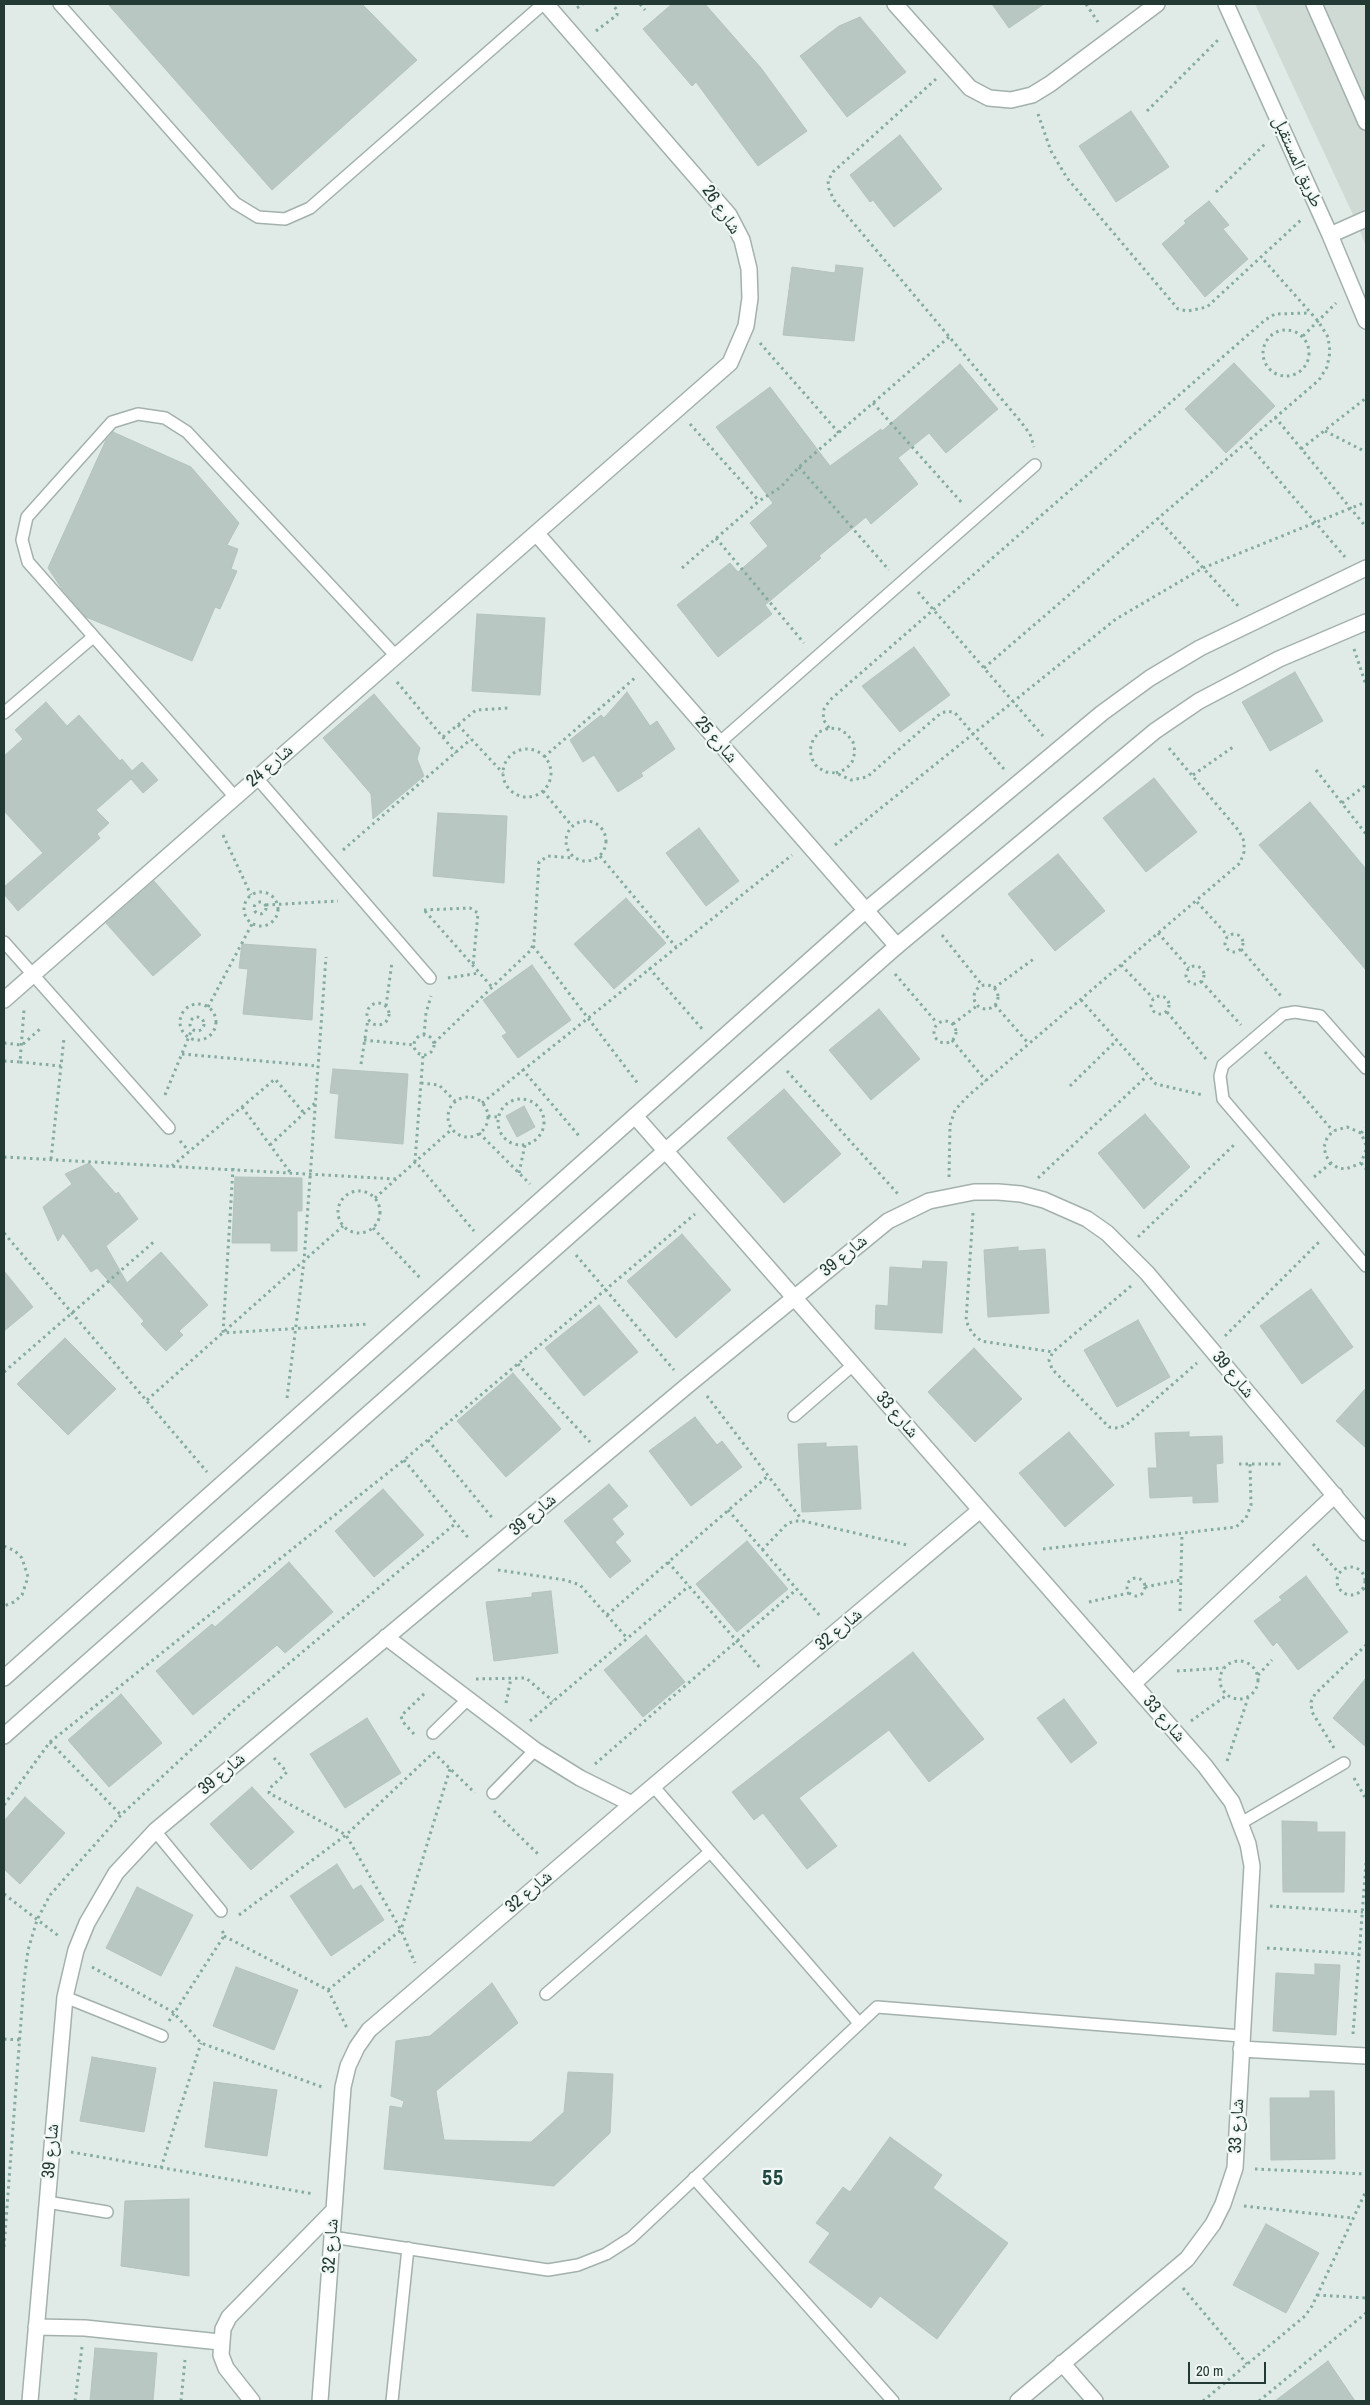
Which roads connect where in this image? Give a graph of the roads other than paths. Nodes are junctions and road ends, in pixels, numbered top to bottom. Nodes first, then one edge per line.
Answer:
1 (59, 4) edge
2 (544, 4) edge
3 (894, 4) edge
4 (1157, 4) edge
5 (1226, 4) edge
6 (1314, 4) edge
7 (1366, 122) edge
8 (1366, 219) edge
9 (1330, 235) junction
10 (1366, 321) edge
11 (1035, 465) road end
12 (536, 533) junction
13 (1362, 570) edge
14 (1366, 622) edge
15 (93, 637) junction
16 (396, 656) junction
17 (4, 713) edge
18 (718, 743) junction
19 (257, 778) junction
20 (235, 797) junction
21 (865, 911) junction
22 (4, 942) edge
23 (897, 946) junction
24 (30, 978) junction
25 (430, 978) road end
26 (4, 1000) edge
27 (1366, 1068) edge
28 (635, 1116) junction
29 (169, 1128) dead end
30 (665, 1150) junction
31 (1366, 1266) edge
32 (794, 1297) junction
33 (853, 1365) junction
34 (794, 1416) dead end
35 (1335, 1495) junction
36 (980, 1510) junction
37 (1366, 1533) edge
38 (386, 1637) junction
39 (4, 1678) edge
40 (1138, 1679) junction
41 (468, 1700) junction
42 (433, 1734) dead end
43 (4, 1736) edge
44 (535, 1750) junction
45 (1344, 1763) road end
46 (654, 1787) junction
47 (493, 1793) dead end
48 (632, 1804) junction
49 (1241, 1822) junction
50 (156, 1831) junction
51 (710, 1852) junction
52 (221, 1911) dead end
53 (546, 1994) dead end
54 (65, 1997) junction
55 (859, 2023) junction
56 (162, 2036) road end
57 (1241, 2042) junction
58 (1359, 2055) edge
59 (694, 2178) junction
60 (47, 2202) junction
61 (334, 2204) junction
62 (107, 2212) dead end
63 (332, 2237) junction
64 (408, 2248) junction
65 (36, 2327) junction
66 (220, 2342) junction
67 (1062, 2363) junction
68 (30, 2401) edge
69 (252, 2401) edge
70 (320, 2401) edge
71 (392, 2401) edge
72 (893, 2401) edge
73 (1018, 2401) edge
74 (1095, 2401) edge

1 - 2 lane
2 - 12 street, شارع 26
3 - 4 street
5 - 9 street, طريق المستقبل
6 - 7 street
8 - 9 street
9 - 10 street, طريق المستقبل
11 - 18 lane
12 - 16 street, شارع 24
12 - 18 street, شارع 25
13 - 21 street
14 - 23 street
15 - 16 lane
15 - 17 lane
15 - 20 lane
16 - 19 street, شارع 24
18 - 21 street, شارع 25
19 - 20 street, شارع 24
19 - 25 lane
20 - 24 street, شارع 24
21 - 23 street, شارع 25
21 - 28 street
22 - 24 lane
23 - 30 street
24 - 26 street, شارع 24
24 - 29 lane
27 - 31 lane
28 - 30 street, شارع 33
28 - 39 street
30 - 32 street, شارع 33
30 - 43 street
32 - 33 street, شارع 33
32 - 35 street, شارع 39
32 - 38 street, شارع 39
33 - 34 lane
33 - 36 street, شارع 33
35 - 37 street, شارع 39
35 - 40 street
36 - 40 street, شارع 33
36 - 46 street, شارع 32
38 - 41 street
38 - 50 street, شارع 39
40 - 49 street, شارع 33
41 - 42 lane
41 - 44 street
44 - 47 lane
44 - 48 street
45 - 49 lane
46 - 48 street, شارع 32
46 - 51 lane
48 - 61 street, شارع 32
49 - 57 street, شارع 33
50 - 52 lane
50 - 54 street, شارع 39
51 - 53 lane
51 - 55 lane
54 - 56 lane
54 - 60 street, شارع 39
55 - 57 lane
55 - 59 lane
57 - 58 street
57 - 67 street, شارع 33
59 - 64 lane
59 - 72 lane
60 - 62 lane
60 - 65 street, شارع 39
61 - 63 street, شارع 32
61 - 66 street
63 - 64 lane
63 - 70 street, شارع 32
64 - 71 lane
65 - 66 street
65 - 68 street, شارع 39
66 - 69 street
67 - 73 street, شارع 33
67 - 74 street

